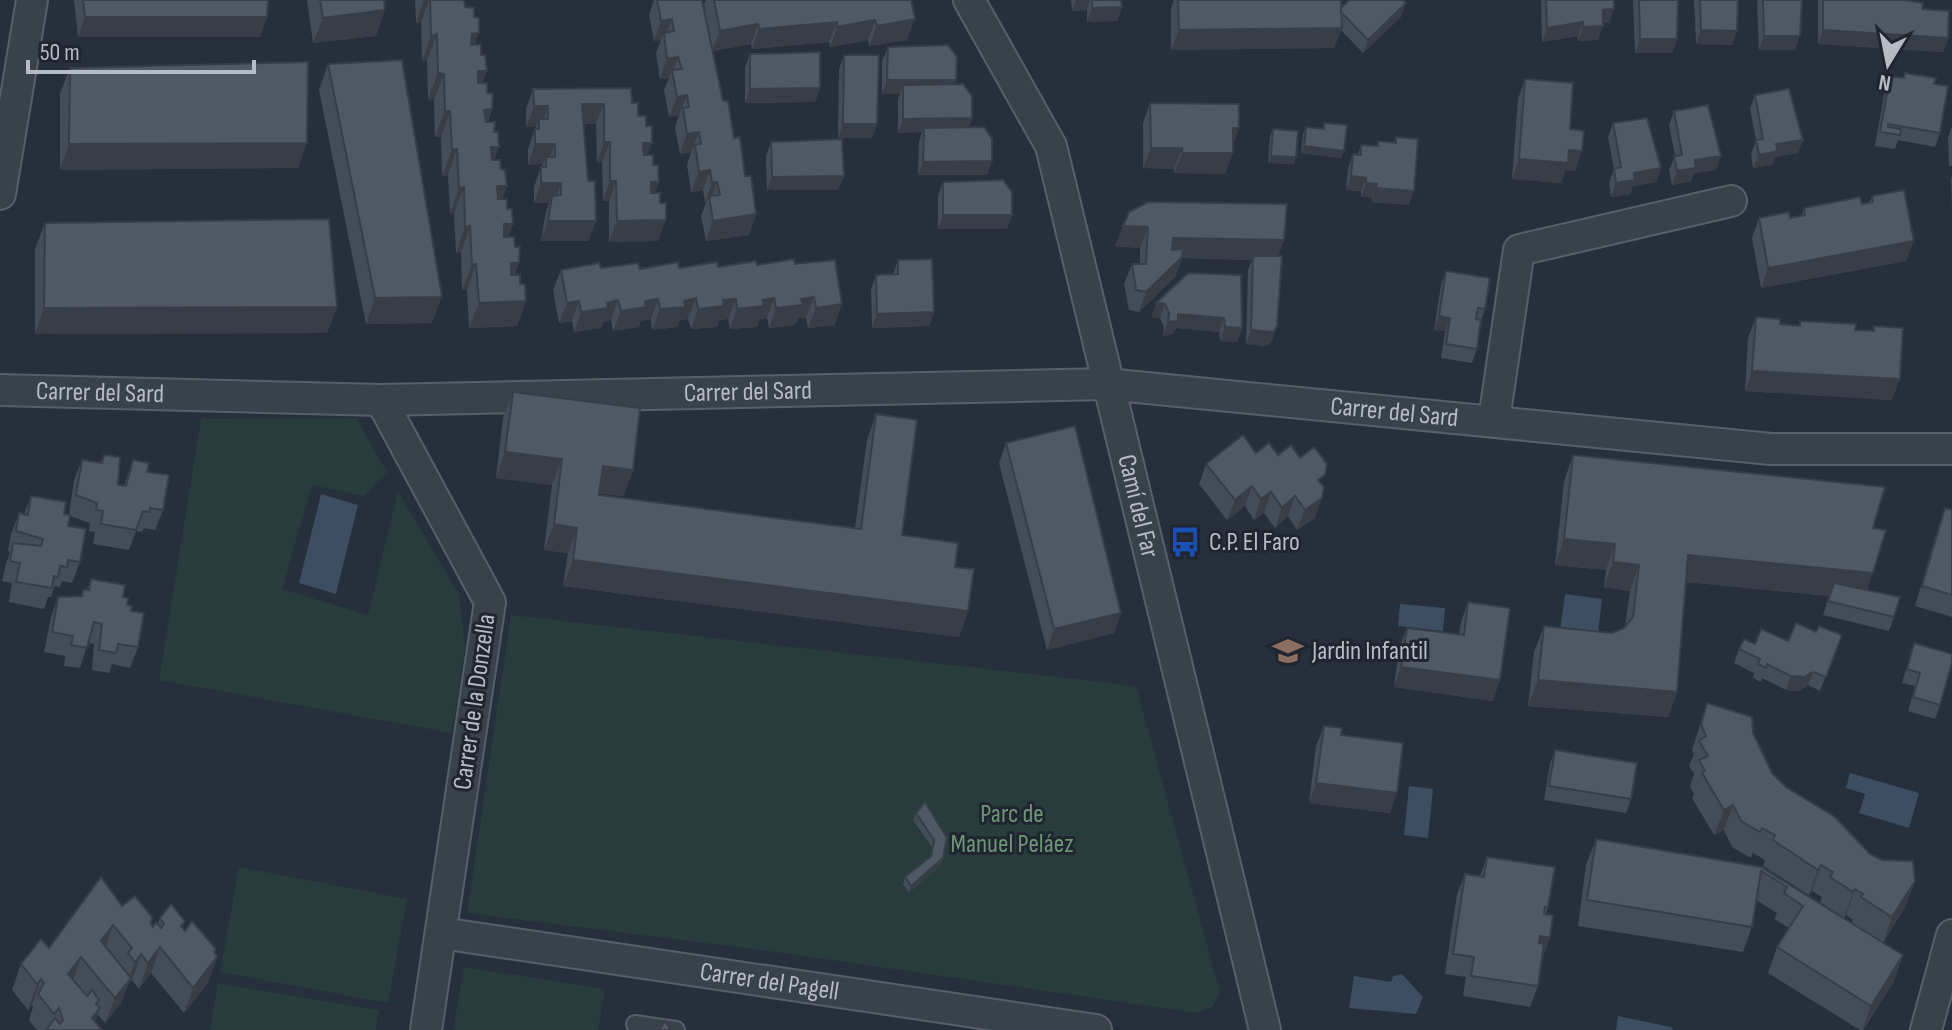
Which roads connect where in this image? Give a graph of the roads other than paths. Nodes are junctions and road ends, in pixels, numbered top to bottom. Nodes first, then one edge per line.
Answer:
1 (32, 0) edge
2 (969, 0) edge
3 (0, 194) edge
4 (1731, 201) dead end
5 (1106, 384) junction
6 (0, 390) edge
7 (381, 400) junction
8 (1494, 420) junction
9 (1952, 449) edge
10 (441, 933) junction
11 (1952, 935) edge
12 (635, 1024) dead end
13 (426, 1030) edge
14 (676, 1030) edge
15 (1096, 1030) edge
16 (1265, 1030) edge
17 (1926, 1030) edge

1 - 3 street
2 - 5 street, Camí del Far
4 - 8 street, Carrer del Sard
5 - 7 street, Carrer del Sard
5 - 8 street, Carrer del Sard
5 - 16 street, Camí del Far
6 - 7 street, Carrer del Sard
7 - 10 street, Carrer de la Donzella
8 - 9 street, Carrer del Sard
10 - 13 street, Carrer de la Donzella
10 - 15 street, Carrer del Pagell
11 - 17 street
12 - 14 lane

